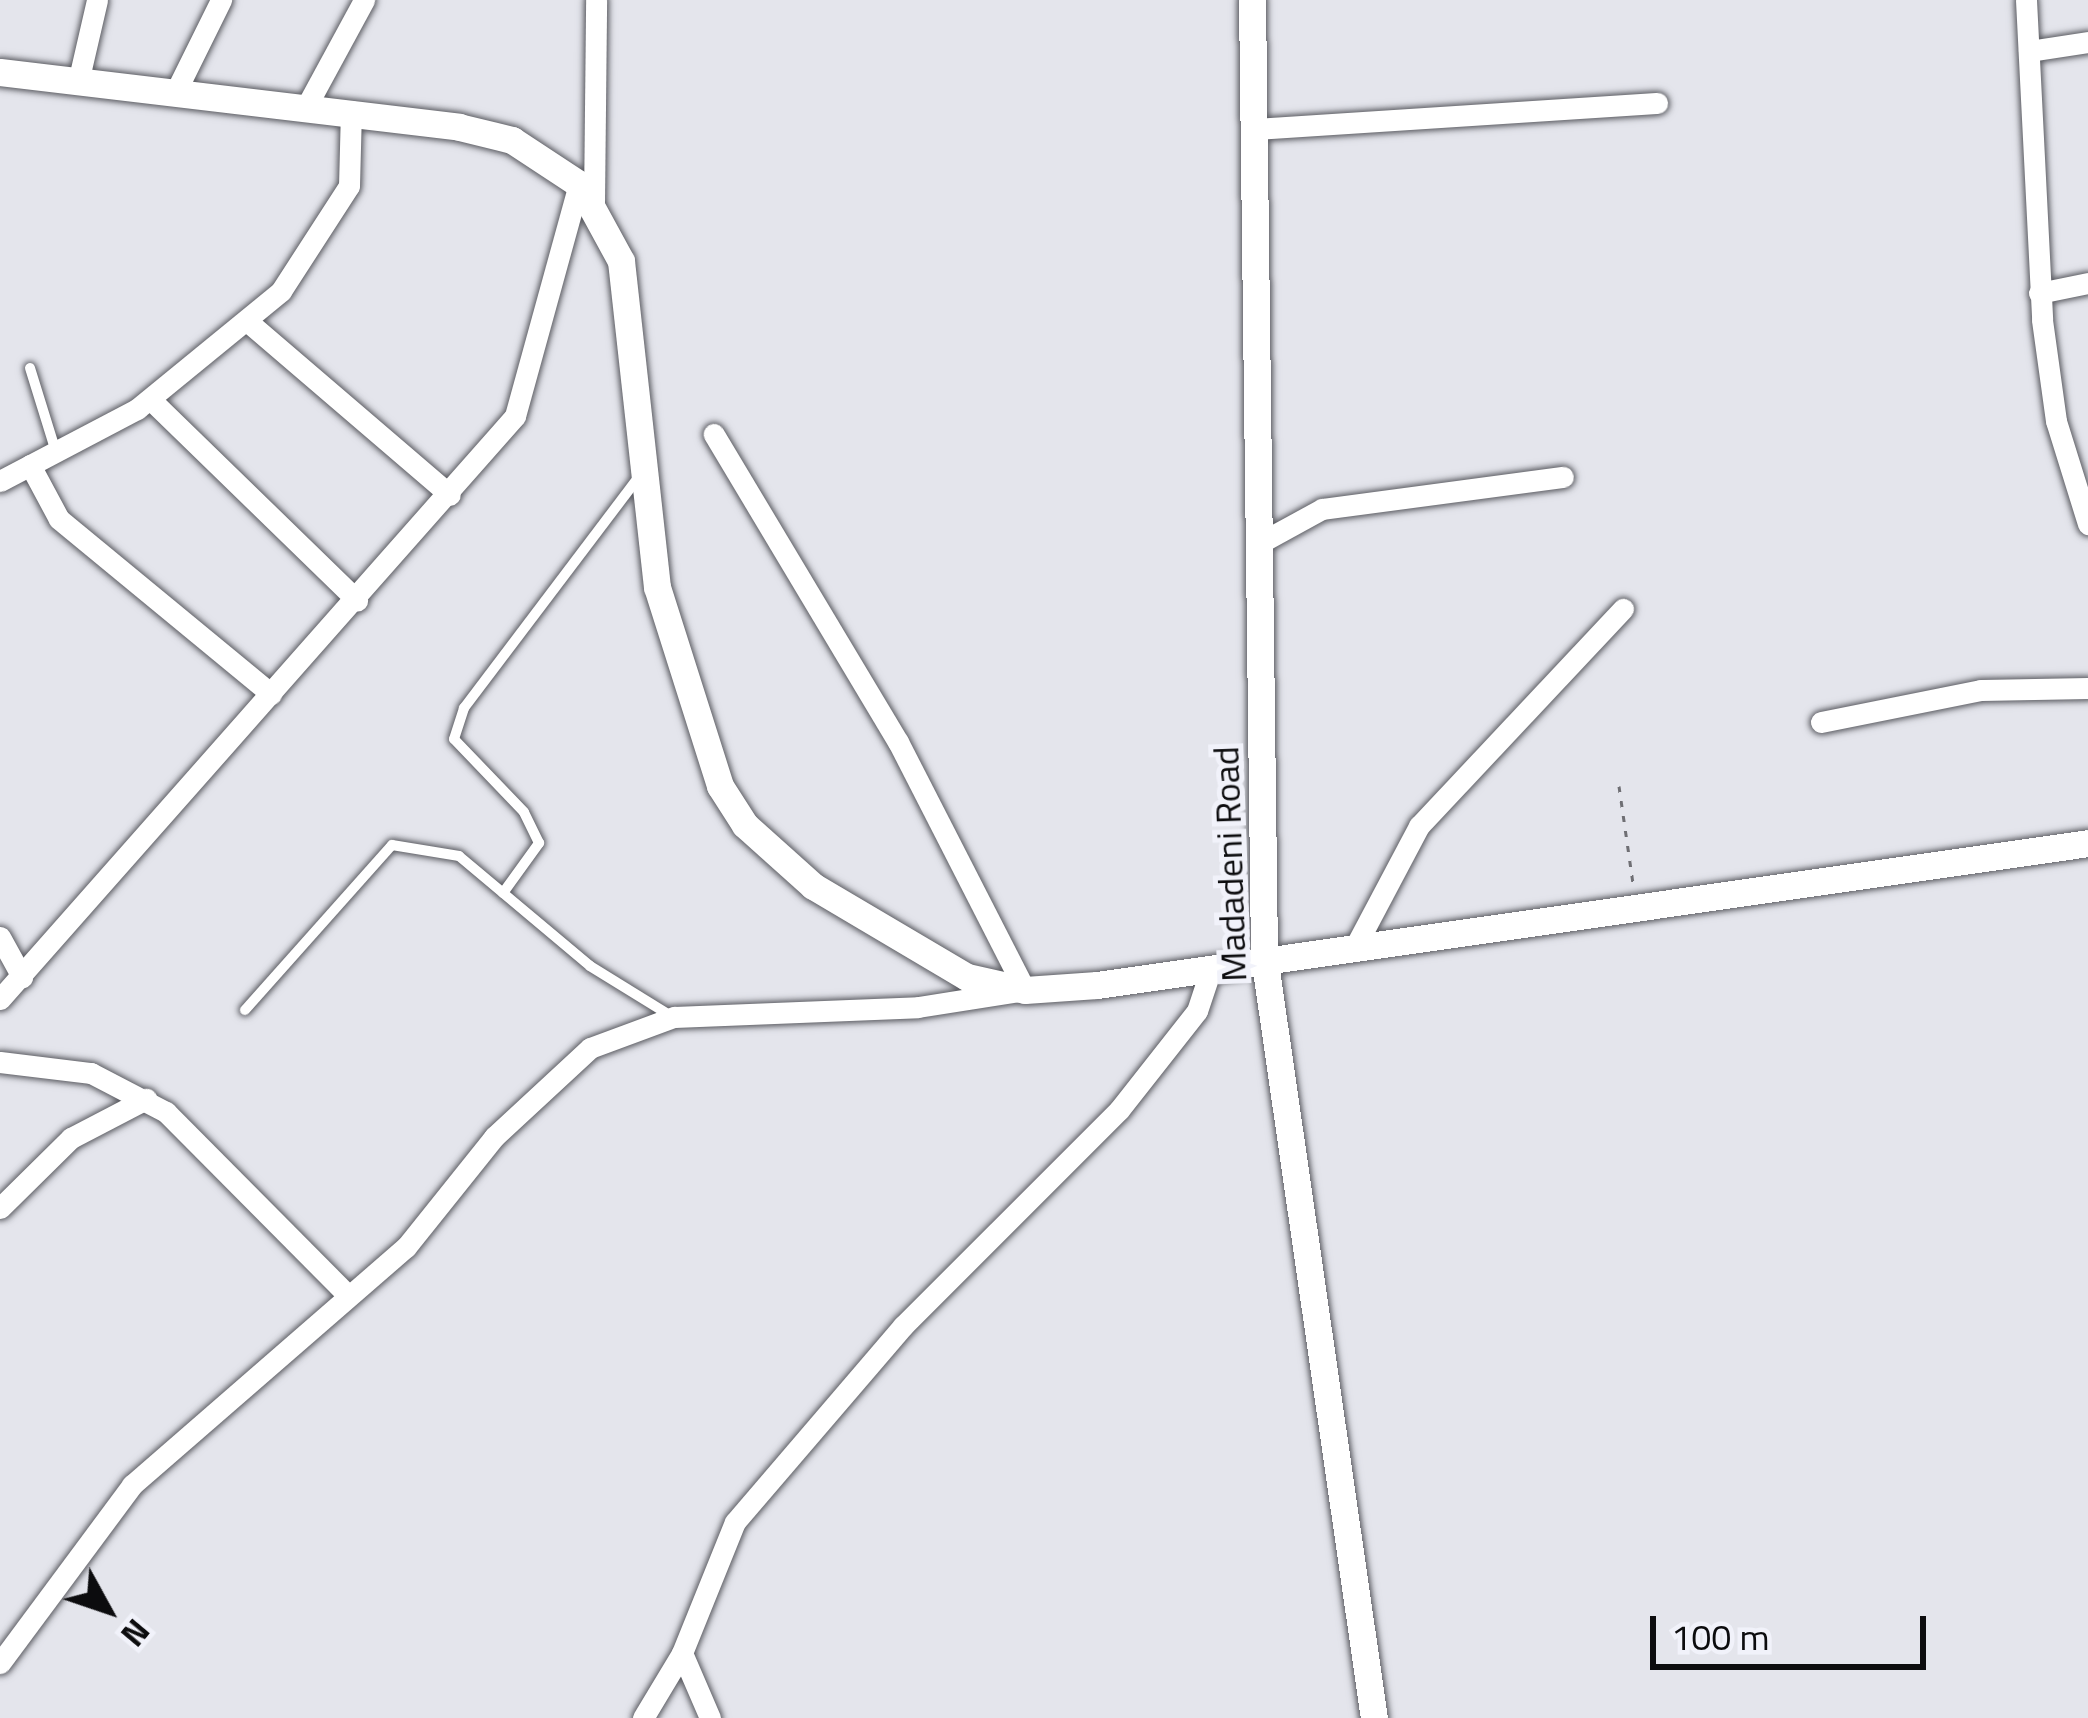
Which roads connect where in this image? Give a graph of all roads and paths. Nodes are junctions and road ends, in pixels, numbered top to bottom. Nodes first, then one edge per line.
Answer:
1 (97, 0) edge
2 (221, 0) edge
3 (364, 0) edge
4 (596, 0) edge
5 (1252, 0) edge
6 (2026, 0) edge
7 (2088, 42) edge
8 (2029, 51) junction
9 (0, 72) edge
10 (79, 78) junction
11 (176, 91) junction
12 (1657, 103) dead end
13 (306, 107) junction
14 (351, 111) junction
15 (1254, 129) junction
16 (586, 194) junction
17 (2088, 283) edge
18 (2039, 293) junction
19 (247, 321) junction
20 (30, 368) dead end
21 (150, 399) junction
22 (714, 434) dead end
23 (56, 452) junction
24 (30, 466) junction
25 (646, 468) junction
26 (1563, 477) dead end
27 (0, 481) edge
28 (450, 495) junction
29 (2088, 524) edge
30 (1258, 544) junction
31 (357, 600) junction
32 (1623, 609) dead end
33 (2088, 688) edge
34 (271, 694) junction
35 (1821, 722) dead end
36 (1619, 786) dead end
37 (2088, 843) edge
38 (503, 893) junction
39 (1636, 908) junction
40 (0, 937) edge
41 (1356, 945) junction
42 (1264, 956) junction
43 (1212, 966) junction
44 (22, 977) junction
45 (1025, 989) junction
46 (0, 999) edge
47 (245, 1010) dead end
48 (674, 1017) junction
49 (0, 1062) edge
50 (146, 1099) junction
51 (0, 1208) edge
52 (347, 1294) junction
53 (682, 1653) junction
54 (0, 1663) edge
55 (643, 1718) edge
56 (710, 1718) edge
57 (1374, 1718) edge

1 - 10 street
2 - 11 street
3 - 13 street
4 - 16 street
5 - 15 street, Madadeni Road
6 - 8 street
7 - 8 street
8 - 18 street
9 - 10 street
10 - 11 street
11 - 13 street
12 - 15 street
13 - 14 street
14 - 16 street
14 - 19 street
15 - 30 street, Madadeni Road
16 - 25 street
16 - 28 street
17 - 18 street
18 - 29 street
19 - 21 street
19 - 28 street
20 - 23 lane
21 - 23 street
21 - 31 street
22 - 45 street
23 - 24 street
24 - 27 street
24 - 34 street
25 - 38 lane
25 - 45 street
26 - 30 street
28 - 31 street
30 - 42 street, Madadeni Road
31 - 34 street
32 - 41 street
33 - 35 street
34 - 44 street
36 - 39 path
37 - 39 street
38 - 47 lane
38 - 48 lane
39 - 41 street
40 - 44 street
41 - 42 street
42 - 43 street
42 - 57 street, Madadeni Road
43 - 45 street
43 - 53 street
44 - 46 street
45 - 48 street
48 - 52 street
49 - 50 street
50 - 51 street
50 - 52 street
52 - 54 street
53 - 55 street
53 - 56 street

